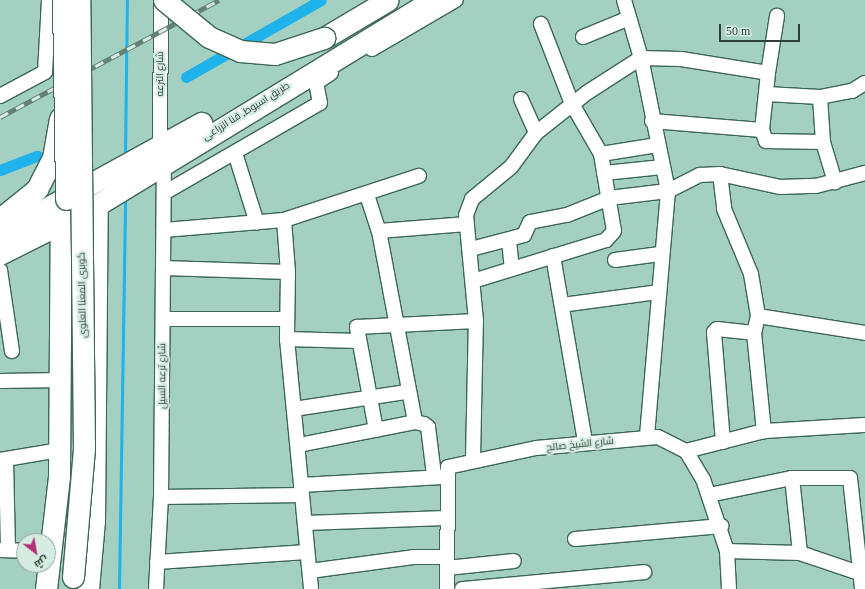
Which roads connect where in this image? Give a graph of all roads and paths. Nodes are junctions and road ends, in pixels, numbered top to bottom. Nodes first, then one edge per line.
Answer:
1 (49, 0) edge
2 (63, 0) edge
3 (79, 0) edge
4 (163, 0) edge
5 (388, 0) edge
6 (409, 0) edge
7 (433, 0) edge
8 (456, 0) edge
9 (624, 0) edge
10 (777, 16) dead end
11 (630, 18) junction
12 (541, 24) dead end
13 (583, 36) dead end
14 (641, 58) junction
15 (768, 73) junction
16 (865, 83) edge
17 (64, 94) junction
18 (766, 94) junction
19 (0, 96) edge
20 (820, 97) junction
21 (521, 99) dead end
22 (572, 104) junction
23 (652, 121) junction
24 (762, 130) junction
25 (536, 133) junction
26 (823, 142) junction
27 (657, 145) junction
28 (235, 153) junction
29 (601, 154) junction
30 (162, 155) junction
31 (662, 168) junction
32 (604, 173) junction
33 (865, 173) edge
34 (720, 174) junction
35 (419, 176) dead end
36 (835, 182) junction
37 (668, 191) junction
38 (164, 193) junction
39 (95, 195) junction
40 (367, 195) junction
41 (609, 198) junction
42 (60, 203) junction
43 (0, 219) edge
44 (284, 220) junction
45 (257, 223) junction
46 (467, 224) junction
47 (61, 225) junction
48 (164, 230) junction
49 (379, 231) junction
50 (0, 234) edge
51 (508, 241) junction
52 (471, 250) junction
53 (0, 254) edge
54 (660, 254) junction
55 (554, 256) junction
56 (615, 260) dead end
57 (163, 268) junction
58 (512, 269) junction
59 (0, 270) edge
60 (288, 272) junction
61 (473, 281) junction
62 (658, 292) junction
63 (562, 305) junction
64 (758, 316) junction
65 (163, 319) junction
66 (287, 319) junction
67 (476, 321) junction
68 (394, 325) junction
69 (754, 332) junction
70 (865, 333) edge
71 (287, 340) junction
72 (358, 341) junction
73 (12, 351) dead end
74 (62, 380) junction
75 (0, 381) edge
76 (407, 392) junction
77 (368, 398) junction
78 (294, 409) junction
79 (415, 422) junction
80 (865, 426) edge
81 (376, 430) junction
82 (764, 431) junction
83 (647, 437) junction
84 (585, 442) junction
85 (723, 442) junction
86 (299, 445) junction
87 (60, 450) junction
88 (686, 451) junction
89 (474, 459) junction
90 (3, 460) edge
91 (440, 476) junction
92 (792, 478) junction
93 (302, 490) junction
94 (709, 495) junction
95 (161, 497) junction
96 (446, 518) junction
97 (305, 523) junction
98 (721, 526) junction
99 (52, 533) edge
100 (575, 539) dead end
101 (4, 550) edge
102 (16, 551) edge
103 (727, 551) junction
104 (308, 552) junction
105 (800, 554) junction
106 (514, 560) dead end
107 (157, 562) junction
108 (447, 563) junction
109 (310, 571) junction
110 (644, 572) dead end
111 (48, 573) edge
112 (862, 575) edge
113 (71, 584) edge
114 (46, 589) edge
115 (156, 589) edge
116 (311, 589) edge
117 (447, 589) edge
118 (462, 589) edge
119 (729, 589) edge
120 (862, 589) edge

1 - 19 street
2 - 17 highway, كوبرى المعنا العلوى, bridge
3 - 113 highway, كوبرى المعنا العلوى, bridge
4 - 5 highway, bridge
4 - 30 street, شارع الترعه
6 - 30 highway, طريق اسيوط, قنا الزراعى
7 - 30 highway, طريق اسيوط, قنا الزراعى
8 - 28 street
9 - 11 street
10 - 15 street
11 - 13 street
11 - 14 street
12 - 22 street
14 - 15 street
14 - 22 street
14 - 23 street
15 - 18 street
16 - 20 street
17 - 43 highway, bridge
17 - 113 highway, كوبرى المعنا العلوى, bridge
18 - 20 street
18 - 24 street
20 - 26 street
21 - 25 street
22 - 25 street
22 - 29 street
23 - 24 street
23 - 27 street
24 - 26 street
25 - 46 street
26 - 36 street
27 - 29 street
27 - 31 street
28 - 38 street
28 - 45 street
29 - 32 street
30 - 38 street, شارع ترعه السيل
30 - 39 highway, طريق اسيوط, قنا الزراعى
31 - 32 street
31 - 37 street
32 - 41 street
33 - 36 street
34 - 36 street
34 - 37 street
34 - 64 street
35 - 40 street
37 - 41 street
37 - 54 street
38 - 48 street, شارع ترعه السيل
39 - 42 highway, طريق اسيوط, قنا الزراعى
39 - 47 highway, طريق اسيوط, قنا الزراعى
39 - 113 highway
40 - 44 street
40 - 49 street
41 - 51 street
41 - 55 street
42 - 47 highway
42 - 50 highway, طريق اسيوط, قنا الزراعى
44 - 45 street
44 - 60 street
45 - 48 street
46 - 49 street
46 - 52 street
47 - 53 highway, طريق اسيوط, قنا الزراعى
47 - 74 highway
48 - 57 street, شارع ترعه السيل
49 - 68 street
51 - 52 street
51 - 58 street
52 - 61 street
54 - 56 street
54 - 62 street
55 - 58 street
55 - 63 street
57 - 60 street
57 - 65 street, شارع ترعه السيل
58 - 61 street
59 - 73 street
60 - 66 street
61 - 67 street
62 - 63 street
62 - 83 street
63 - 84 street
64 - 69 street
64 - 70 street
65 - 66 street
65 - 95 street, شارع ترعه السيل
66 - 71 street
67 - 68 street
67 - 89 street
68 - 72 street
68 - 76 street
69 - 82 street
69 - 85 street
71 - 72 street
71 - 78 street
72 - 77 street
74 - 75 street
74 - 87 highway
76 - 77 street
76 - 79 street
77 - 78 street
77 - 81 street
78 - 86 street
79 - 81 street
79 - 91 street
80 - 82 street
81 - 86 street
82 - 85 street
83 - 84 street, شارع الشيخ صالح
83 - 88 street, شارع الشيخ صالح
84 - 89 street, شارع الشيخ صالح
85 - 88 street
86 - 93 street
87 - 90 street
87 - 99 highway
88 - 94 street, شارع الشيخ صالح
89 - 91 street, شارع الشيخ صالح
90 - 101 street
91 - 93 street
91 - 96 street
92 - 94 street
92 - 105 street
92 - 112 street
93 - 95 street
93 - 97 street
94 - 98 street, شارع الشيخ صالح
95 - 107 street, شارع ترعه السيل
96 - 97 street
96 - 108 street
97 - 104 street
98 - 100 street
98 - 103 street, شارع الشيخ صالح
101 - 102 street
103 - 105 street
103 - 119 street, شارع الشيخ صالح
104 - 107 street
104 - 109 street
105 - 112 street
106 - 108 street
107 - 115 street, شارع ترعه السيل
108 - 109 street
108 - 117 street
109 - 116 street
110 - 118 street
111 - 114 highway
112 - 120 street

